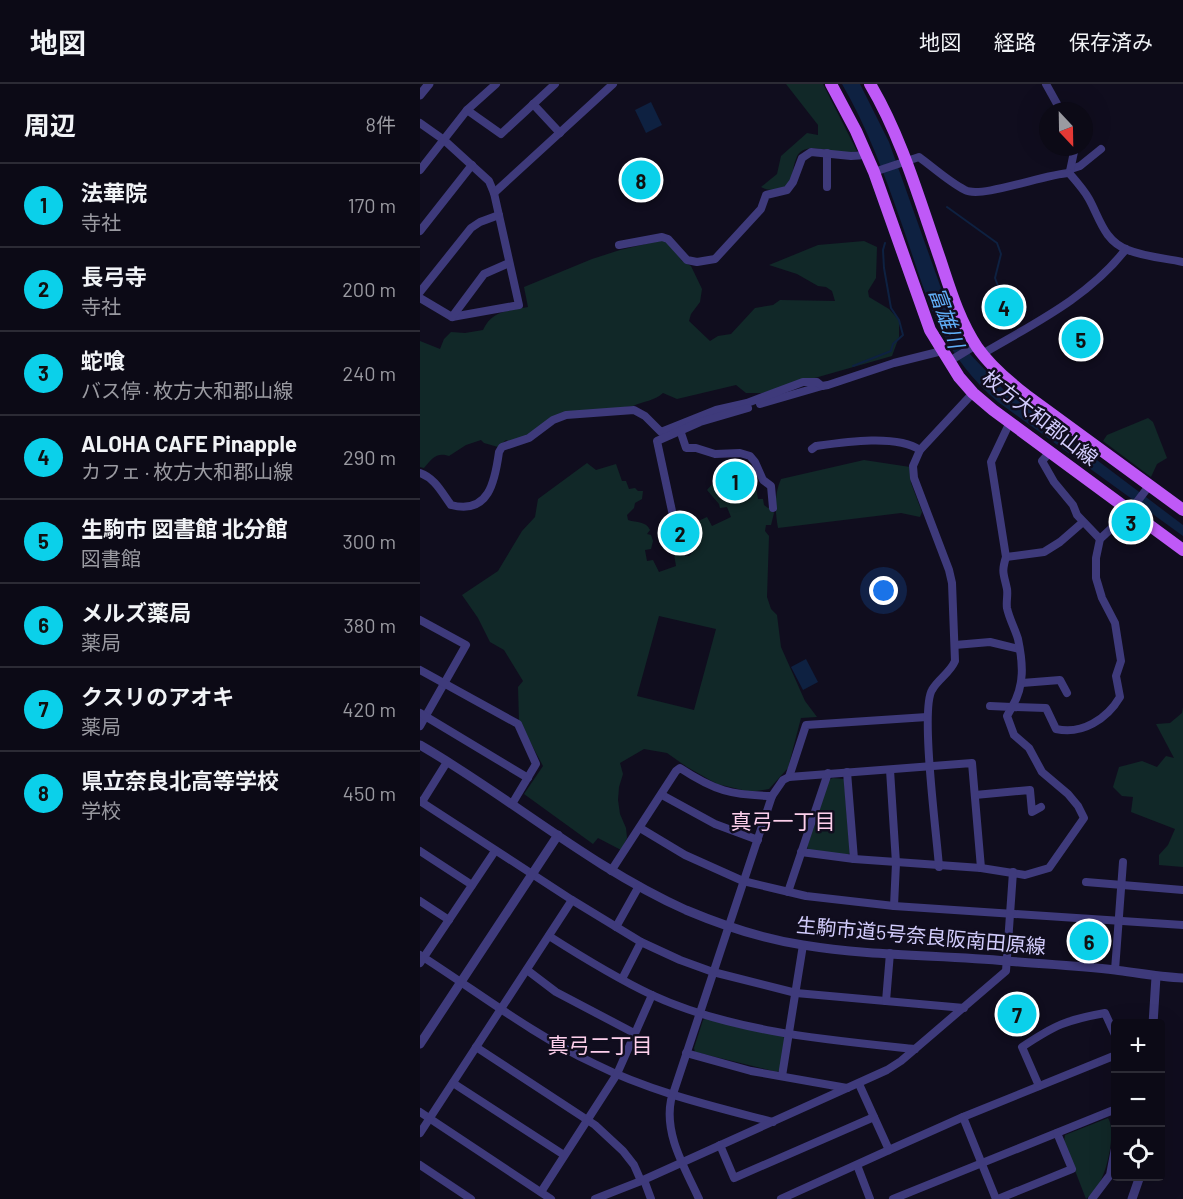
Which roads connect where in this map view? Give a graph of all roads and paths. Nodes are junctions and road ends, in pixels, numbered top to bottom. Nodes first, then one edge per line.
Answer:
1 (429, 84) edge
2 (496, 84) edge
3 (555, 84) edge
4 (613, 84) edge
5 (831, 84) edge
6 (870, 84) edge
7 (1046, 84) edge
8 (420, 95) edge
9 (1056, 102) edge
10 (533, 104) junction
11 (467, 110) junction
12 (420, 123) edge
13 (560, 133) junction
14 (444, 140) junction
15 (1101, 149) dead end
16 (827, 153) junction
17 (866, 155) junction
18 (1073, 156) edge
19 (906, 161) junction
20 (472, 165) junction
21 (420, 170) edge
22 (1070, 171) junction
23 (874, 172) junction
24 (826, 187) dead end
25 (494, 193) junction
26 (499, 215) junction
27 (420, 231) edge
28 (620, 245) dead end
29 (1126, 249) junction
30 (1183, 262) edge
31 (509, 263) junction
32 (420, 292) edge
33 (420, 298) edge
34 (452, 317) junction
35 (979, 350) junction
36 (945, 356) junction
37 (822, 386) junction
38 (973, 393) junction
39 (1010, 422) junction
40 (680, 430) junction
41 (812, 449) dead end
42 (920, 450) junction
43 (1050, 452) junction
44 (420, 473) edge
45 (1149, 486) junction
46 (1181, 507) edge
47 (773, 508) dead end
48 (672, 511) dead end
49 (1130, 511) junction
50 (1083, 522) junction
51 (1100, 539) junction
52 (1183, 550) edge
53 (1006, 557) junction
54 (420, 621) edge
55 (955, 645) junction
56 (1019, 649) junction
57 (420, 670) edge
58 (444, 682) junction
59 (1022, 683) junction
60 (1067, 693) dead end
61 (990, 706) dead end
62 (1012, 707) junction
63 (423, 714) edge
64 (927, 717) junction
65 (420, 726) edge
66 (420, 745) edge
67 (447, 762) junction
68 (931, 767) junction
69 (890, 770) junction
70 (847, 772) junction
71 (828, 773) junction
72 (789, 777) junction
73 (528, 778) junction
74 (662, 795) junction
75 (975, 795) junction
76 (772, 796) junction
77 (421, 802) edge
78 (512, 804) junction
79 (1041, 807) dead end
80 (640, 828) junction
81 (558, 835) junction
82 (758, 840) junction
83 (420, 851) edge
84 (495, 851) junction
85 (801, 852) junction
86 (854, 859) junction
87 (896, 862) junction
88 (1123, 862) dead end
89 (939, 867) junction
90 (981, 868) junction
91 (611, 871) junction
92 (1013, 872) junction
93 (532, 875) junction
94 (743, 880) junction
95 (1086, 882) dead end
96 (472, 885) junction
97 (1121, 885) junction
98 (639, 886) junction
99 (1182, 889) edge
100 (788, 892) junction
101 (572, 900) junction
102 (420, 901) edge
103 (894, 906) junction
104 (1010, 914) junction
105 (449, 920) junction
106 (1118, 921) junction
107 (1183, 925) edge
108 (728, 926) junction
109 (616, 927) junction
110 (549, 936) junction
111 (641, 942) junction
112 (803, 945) junction
113 (890, 953) junction
114 (421, 959) edge
115 (1007, 961) junction
116 (526, 970) junction
117 (1115, 970) junction
118 (713, 972) junction
119 (1156, 977) junction
120 (1183, 978) edge
121 (622, 979) junction
122 (460, 982) junction
123 (796, 993) junction
124 (652, 994) junction
125 (886, 1001) junction
126 (964, 1008) junction
127 (502, 1009) junction
128 (699, 1012) junction
129 (1153, 1019) edge
130 (1111, 1026) edge
131 (634, 1033) junction
132 (790, 1035) junction
133 (420, 1044) edge
134 (476, 1047) junction
135 (915, 1049) junction
136 (686, 1053) junction
137 (1111, 1057) edge
138 (617, 1074) junction
139 (782, 1076) junction
140 (453, 1083) junction
141 (859, 1084) junction
142 (1039, 1086) junction
143 (848, 1088) junction
144 (672, 1095) junction
145 (1111, 1111) edge
146 (420, 1112) edge
147 (874, 1117) junction
148 (429, 1118) junction
149 (963, 1118) junction
150 (588, 1120) junction
151 (773, 1122) junction
152 (420, 1132) edge
153 (1057, 1132) junction
154 (720, 1145) junction
155 (889, 1150) junction
156 (564, 1155) junction
157 (682, 1161) junction
158 (981, 1163) junction
159 (420, 1165) edge
160 (857, 1165) junction
161 (1111, 1170) edge
162 (642, 1180) junction
163 (1138, 1181) edge
164 (541, 1192) junction
165 (465, 1197) edge
166 (551, 1199) edge
167 (595, 1199) edge
168 (651, 1199) edge
169 (699, 1199) edge
170 (781, 1199) edge
171 (870, 1199) edge
172 (893, 1199) edge
173 (997, 1199) edge
174 (1092, 1199) edge
175 (1132, 1199) edge

1 - 8 street
2 - 11 street
3 - 10 street
4 - 13 street
5 - 17 main road, 枚方大和郡山線
6 - 19 main road, 枚方大和郡山線
7 - 9 street
10 - 11 street
10 - 13 street
11 - 14 street
12 - 14 street
13 - 25 street
14 - 20 street
14 - 21 street
15 - 22 street
16 - 17 street
16 - 24 street
16 - 28 street
17 - 23 main road, 枚方大和郡山線
18 - 22 street
19 - 22 street
19 - 23 street
19 - 35 main road, 枚方大和郡山線
20 - 25 street
20 - 27 street
22 - 29 street
23 - 36 main road, 枚方大和郡山線
25 - 26 street
26 - 31 street
26 - 32 street
29 - 30 street
29 - 35 street
31 - 34 street
31 - 34 street
33 - 34 street
35 - 36 street
35 - 45 main road, 枚方大和郡山線
36 - 37 street
36 - 38 main road, 枚方大和郡山線
37 - 40 street
37 - 44 street
38 - 39 main road, 枚方大和郡山線
38 - 42 street
39 - 43 main road, 枚方大和郡山線
39 - 53 street
40 - 47 street
40 - 48 street
41 - 42 street
42 - 55 street
43 - 49 main road, 枚方大和郡山線
43 - 50 street
45 - 46 main road, 枚方大和郡山線
45 - 49 street
49 - 51 street
49 - 52 main road, 枚方大和郡山線
50 - 51 street
50 - 53 street
51 - 62 street
53 - 56 street
54 - 58 street
55 - 56 street
55 - 64 street
56 - 59 street
57 - 58 street
58 - 63 street
58 - 73 street
59 - 60 street
59 - 62 street
61 - 62 street
62 - 92 street
63 - 65 street
63 - 73 street
64 - 68 street
64 - 72 street
66 - 67 street, 生駒市道5号奈良阪南田原線
67 - 77 street
67 - 78 street, 生駒市道5号奈良阪南田原線
68 - 69 street
68 - 75 street
68 - 89 street
69 - 70 street
69 - 87 street
70 - 71 street
70 - 86 street
71 - 72 street
71 - 85 street
72 - 76 street
73 - 78 street
74 - 76 street
74 - 80 street
74 - 82 street
75 - 79 street
75 - 90 street
76 - 82 street
77 - 84 street
78 - 81 street, 生駒市道5号奈良阪南田原線
80 - 91 street
80 - 94 street
81 - 91 street, 生駒市道5号奈良阪南田原線
81 - 93 street
82 - 94 street
83 - 96 street
84 - 93 street
84 - 96 street
85 - 86 street
85 - 100 street
86 - 87 street
87 - 89 street
87 - 103 street
88 - 97 street
89 - 90 street
90 - 92 street
91 - 98 street, 生駒市道5号奈良阪南田原線
92 - 104 street
93 - 101 street
93 - 122 street
94 - 100 street
94 - 108 street
95 - 97 street
96 - 105 street
97 - 99 street
97 - 106 street
98 - 108 street, 生駒市道5号奈良阪南田原線
98 - 109 street
100 - 103 street
101 - 109 street
101 - 110 street
102 - 105 street
103 - 104 street
104 - 106 street
104 - 115 street
105 - 114 street
106 - 107 street
106 - 117 street
108 - 112 street, 生駒市道5号奈良阪南田原線
108 - 118 street
109 - 111 street
110 - 116 street
110 - 121 street
111 - 118 street
111 - 121 street
112 - 113 street, 生駒市道5号奈良阪南田原線
112 - 123 street
113 - 115 street, 生駒市道5号奈良阪南田原線
113 - 125 street
114 - 122 street
115 - 117 street, 生駒市道5号奈良阪南田原線
115 - 126 street
116 - 127 street
116 - 131 street
117 - 119 street, 生駒市道5号奈良阪南田原線
118 - 123 street
118 - 128 street
119 - 120 street, 生駒市道5号奈良阪南田原線
119 - 129 street
121 - 124 street
122 - 127 street
122 - 133 street
123 - 125 street
123 - 132 street
124 - 128 street
124 - 131 street
125 - 126 street
126 - 135 street
127 - 134 street
127 - 138 street
128 - 132 street
128 - 136 street
130 - 142 street
131 - 138 street
132 - 135 street
132 - 139 street
134 - 140 street
134 - 150 street
135 - 141 street
136 - 139 street
136 - 144 street
137 - 142 street
138 - 144 street
138 - 150 street
139 - 143 street
140 - 148 street
140 - 156 street
141 - 143 street
141 - 147 street
142 - 149 street
143 - 151 street
144 - 151 street
144 - 157 street
145 - 153 street
146 - 148 street
147 - 154 street
147 - 155 street
148 - 152 street
148 - 164 street
149 - 155 street
149 - 158 street
150 - 156 street
150 - 162 street
151 - 154 street
153 - 158 street
153 - 173 street
154 - 157 street
155 - 160 street
156 - 164 street
157 - 162 street
157 - 169 street
158 - 172 street
158 - 173 street
159 - 165 street
160 - 170 street
160 - 171 street
161 - 174 street
162 - 167 street
162 - 168 street
163 - 175 street
164 - 166 street

